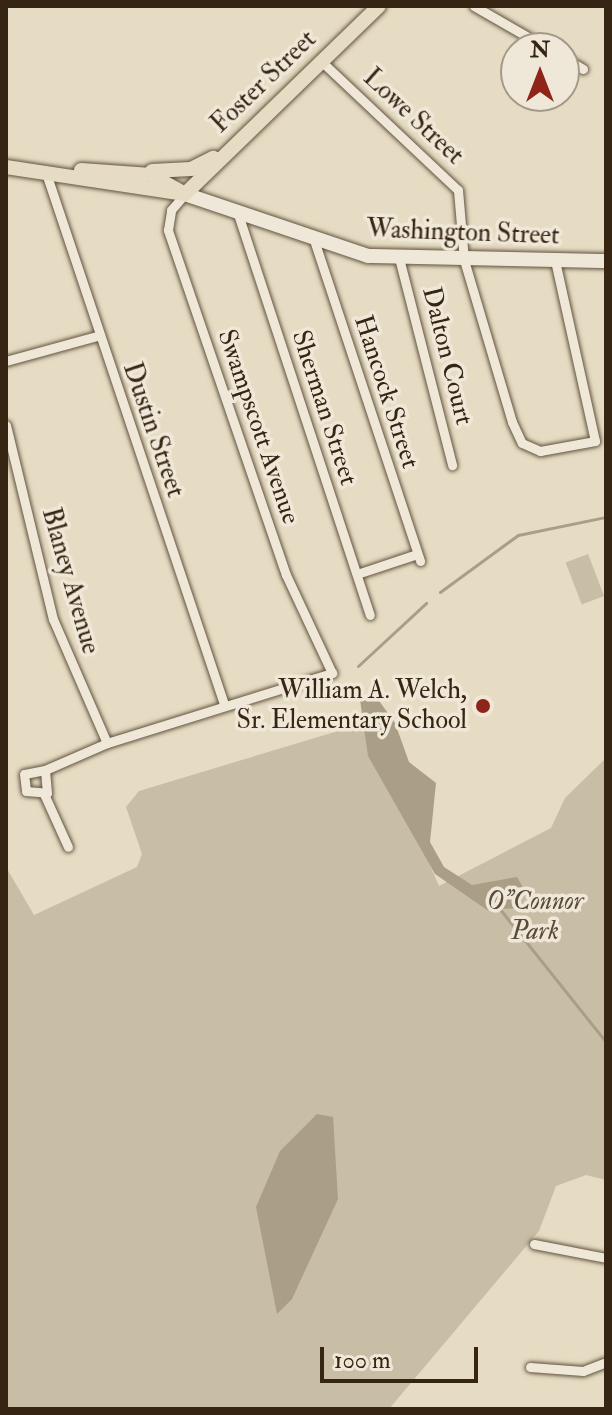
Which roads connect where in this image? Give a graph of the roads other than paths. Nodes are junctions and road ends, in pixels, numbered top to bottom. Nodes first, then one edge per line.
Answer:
1 (379, 6) edge
2 (474, 6) edge
3 (519, 32) edge
4 (321, 61) junction
5 (580, 67) edge
6 (583, 69) dead end
7 (231, 148) junction
8 (6, 167) edge
9 (45, 170) junction
10 (132, 171) junction
11 (185, 194) junction
12 (238, 214) junction
13 (315, 243) junction
14 (399, 258) junction
15 (464, 260) junction
16 (555, 260) junction
17 (606, 261) edge
18 (97, 336) junction
19 (6, 361) edge
20 (6, 425) edge
21 (606, 439) edge
22 (595, 441) junction
23 (452, 465) dead end
24 (357, 574) junction
25 (370, 615) dead end
26 (224, 704) junction
27 (107, 743) junction
28 (45, 770) junction
29 (44, 794) junction
30 (68, 847) dead end
31 (534, 1244) dead end
32 (606, 1258) edge
33 (606, 1362) edge
34 (530, 1367) dead end

1 - 4 main road, Foster Street
2 - 3 street
4 - 7 main road, Foster Street
4 - 15 street, Lowe Street
5 - 6 street
7 - 10 main road
7 - 11 main road, Foster Street
8 - 9 main road, Washington Street
9 - 10 main road, Washington Street
9 - 11 main road, Washington Street
9 - 18 street, Dustin Street
10 - 11 main road, Washington Street
11 - 12 main road, Washington Street
11 - 26 street, Swampscott Avenue
12 - 13 main road, Washington Street
12 - 24 street, Sherman Street
13 - 14 main road, Washington Street
13 - 24 street, Hancock Street
14 - 15 main road, Washington Street
14 - 23 street, Dalton Court
15 - 16 main road, Washington Street
15 - 22 street, Lowe Street
16 - 17 main road, Washington Street
16 - 22 street
18 - 19 street
18 - 26 street, Dustin Street
20 - 27 street, Blaney Avenue
21 - 22 street
24 - 25 street, Sherman Street
26 - 27 street
27 - 28 street
28 - 29 street
28 - 29 street
29 - 30 street
31 - 32 street
33 - 34 street

